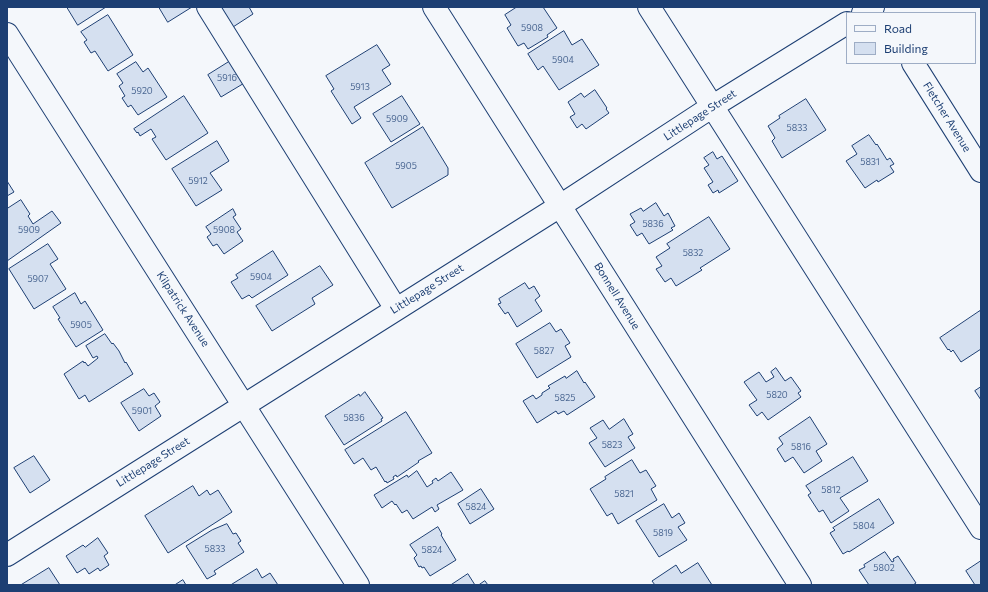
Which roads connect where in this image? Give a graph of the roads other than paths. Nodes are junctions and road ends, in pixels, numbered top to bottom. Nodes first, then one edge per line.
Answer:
1 (208, 7) edge
2 (434, 7) edge
3 (649, 7) edge
4 (846, 24) edge
5 (7, 34) edge
6 (914, 64) edge
7 (713, 106) junction
8 (981, 171) edge
9 (560, 206) junction
10 (396, 309) junction
11 (244, 405) junction
12 (981, 528) edge
13 (7, 555) edge
14 (358, 585) edge
15 (800, 585) edge

1 - 10 street
2 - 9 street, Bonnell Avenue
3 - 7 street
4 - 7 street, Littlepage Street
5 - 11 street, Kilpatrick Avenue
6 - 8 street, Fletcher Avenue
7 - 9 street, Littlepage Street
7 - 12 street
9 - 10 street, Littlepage Street
9 - 15 street, Bonnell Avenue
10 - 11 street, Littlepage Street
11 - 13 street, Littlepage Street
11 - 14 street, Kilpatrick Avenue

